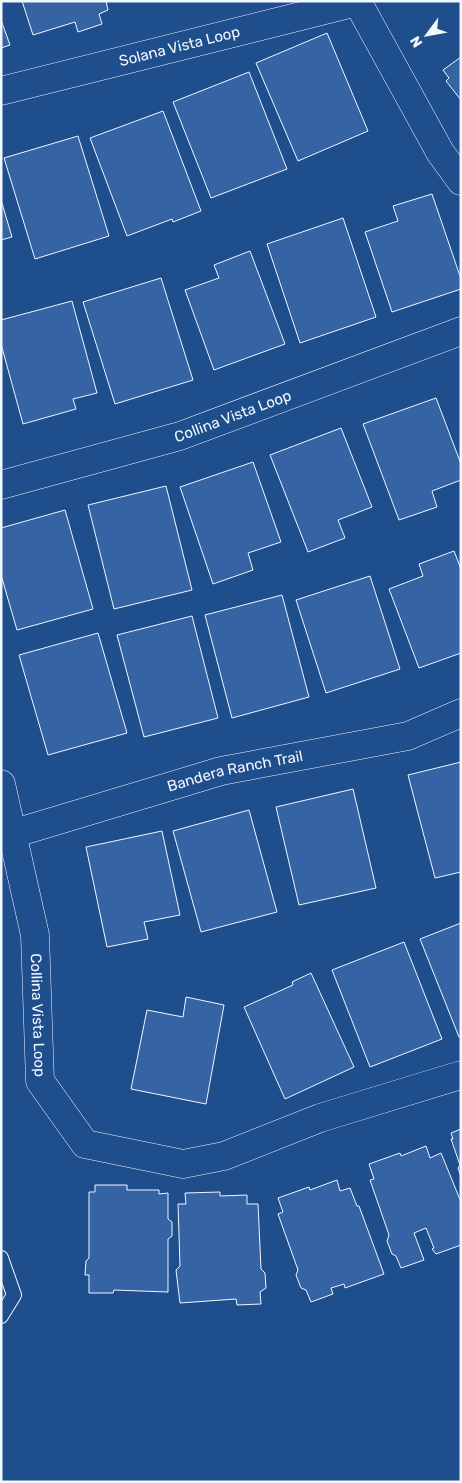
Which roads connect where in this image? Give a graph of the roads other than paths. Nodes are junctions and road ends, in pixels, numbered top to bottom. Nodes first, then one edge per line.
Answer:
1 (357, 2) edge
2 (1, 90) edge
3 (461, 181) edge
4 (461, 331) edge
5 (1, 485) edge
6 (461, 713) edge
7 (1, 784) edge
8 (12, 834) junction
9 (461, 1075) edge
10 (1, 1258) edge
11 (1, 1316) edge

1 - 2 street, Solana Vista Loop
1 - 3 street, Solana Vista Loop
4 - 5 street, Collina Vista Loop
6 - 8 street, Bandera Ranch Trail
7 - 8 street, Collina Vista Loop
8 - 9 street, Collina Vista Loop
10 - 11 lane

